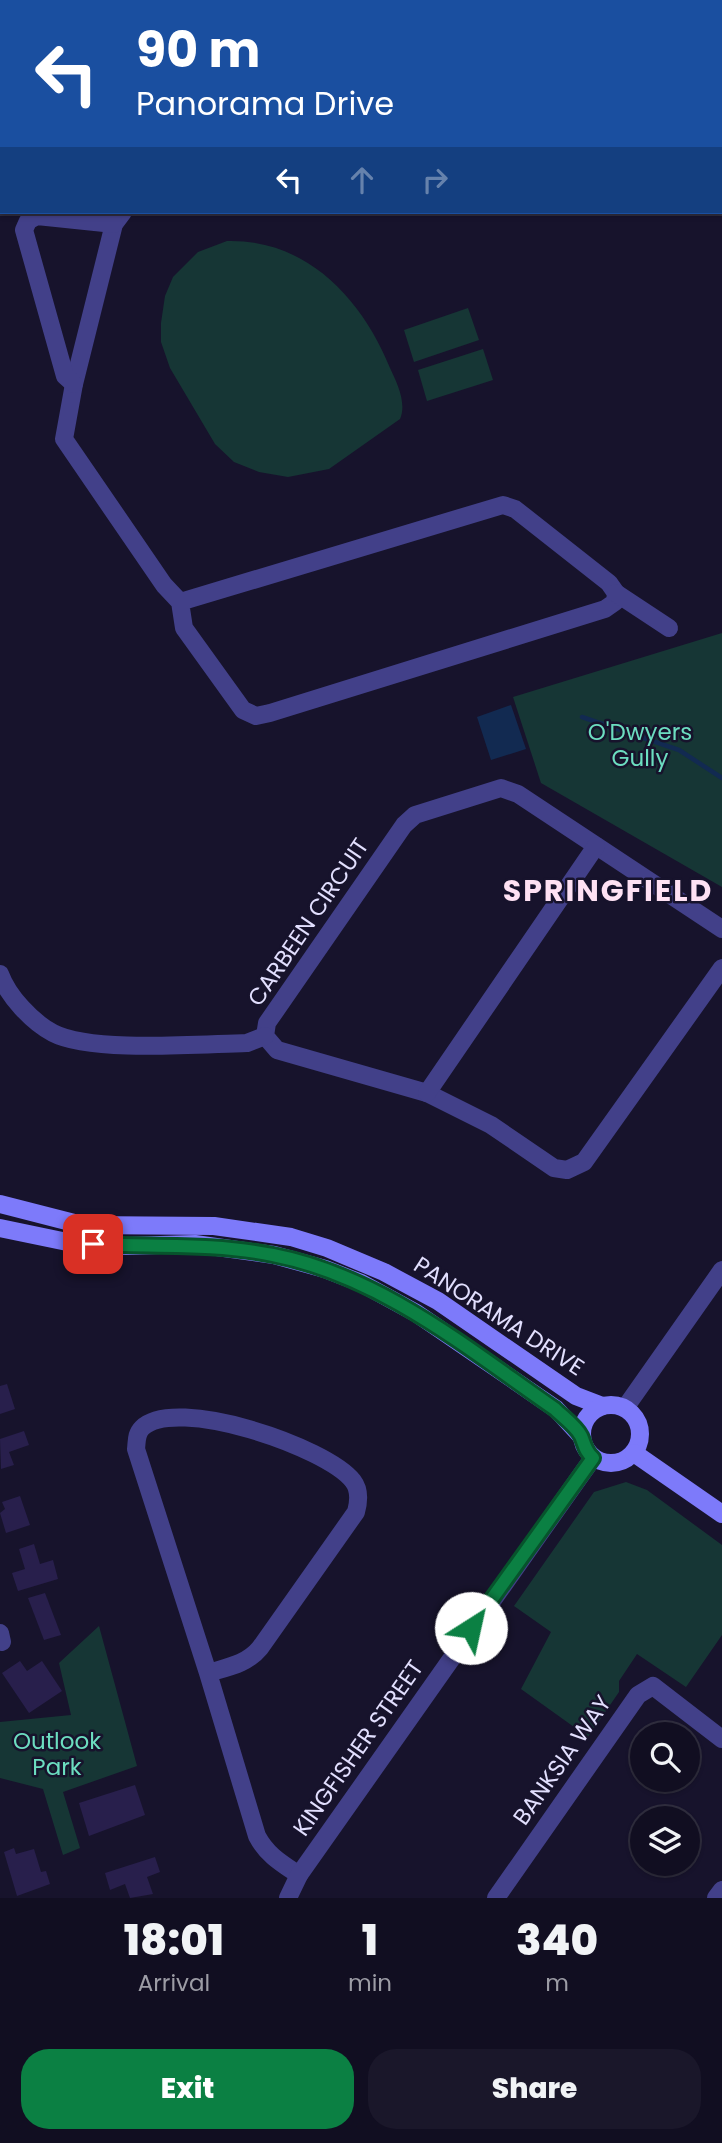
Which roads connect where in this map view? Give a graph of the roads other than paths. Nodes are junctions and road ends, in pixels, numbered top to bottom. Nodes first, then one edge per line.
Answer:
1 (119, 218) edge
2 (74, 384) junction
3 (617, 593) junction
4 (180, 602) junction
5 (669, 628) dead end
6 (596, 846) junction
7 (722, 929) edge
8 (722, 968) edge
9 (0, 974) edge
10 (265, 1036) junction
11 (427, 1093) junction
12 (0, 1204) edge
13 (0, 1228) edge
14 (722, 1270) edge
15 (602, 1406) junction
16 (625, 1408) junction
17 (581, 1436) junction
18 (634, 1453) junction
19 (593, 1458) junction
20 (722, 1514) edge
21 (208, 1673) junction
22 (722, 1739) edge
23 (299, 1875) junction
24 (722, 1890) edge
25 (288, 1898) edge
26 (496, 1898) edge
27 (716, 1898) edge

1 - 2 street
1 - 2 street
2 - 4 street
3 - 4 street
3 - 4 street
3 - 5 street
6 - 7 street, CARBEEN CIRCUIT
6 - 10 street, CARBEEN CIRCUIT
6 - 11 street
8 - 11 street, CARBEEN CIRCUIT
9 - 10 street
10 - 11 street, CARBEEN CIRCUIT
12 - 15 street, PANORAMA DRIVE
13 - 17 street, PANORAMA DRIVE
14 - 16 street
15 - 16 street
15 - 17 street
16 - 18 street
17 - 19 street
18 - 19 street
18 - 20 street
19 - 23 street, KINGFISHER STREET
21 - 21 street
21 - 23 street
22 - 26 street, BANKSIA WAY
23 - 25 street, KINGFISHER STREET
24 - 27 street

